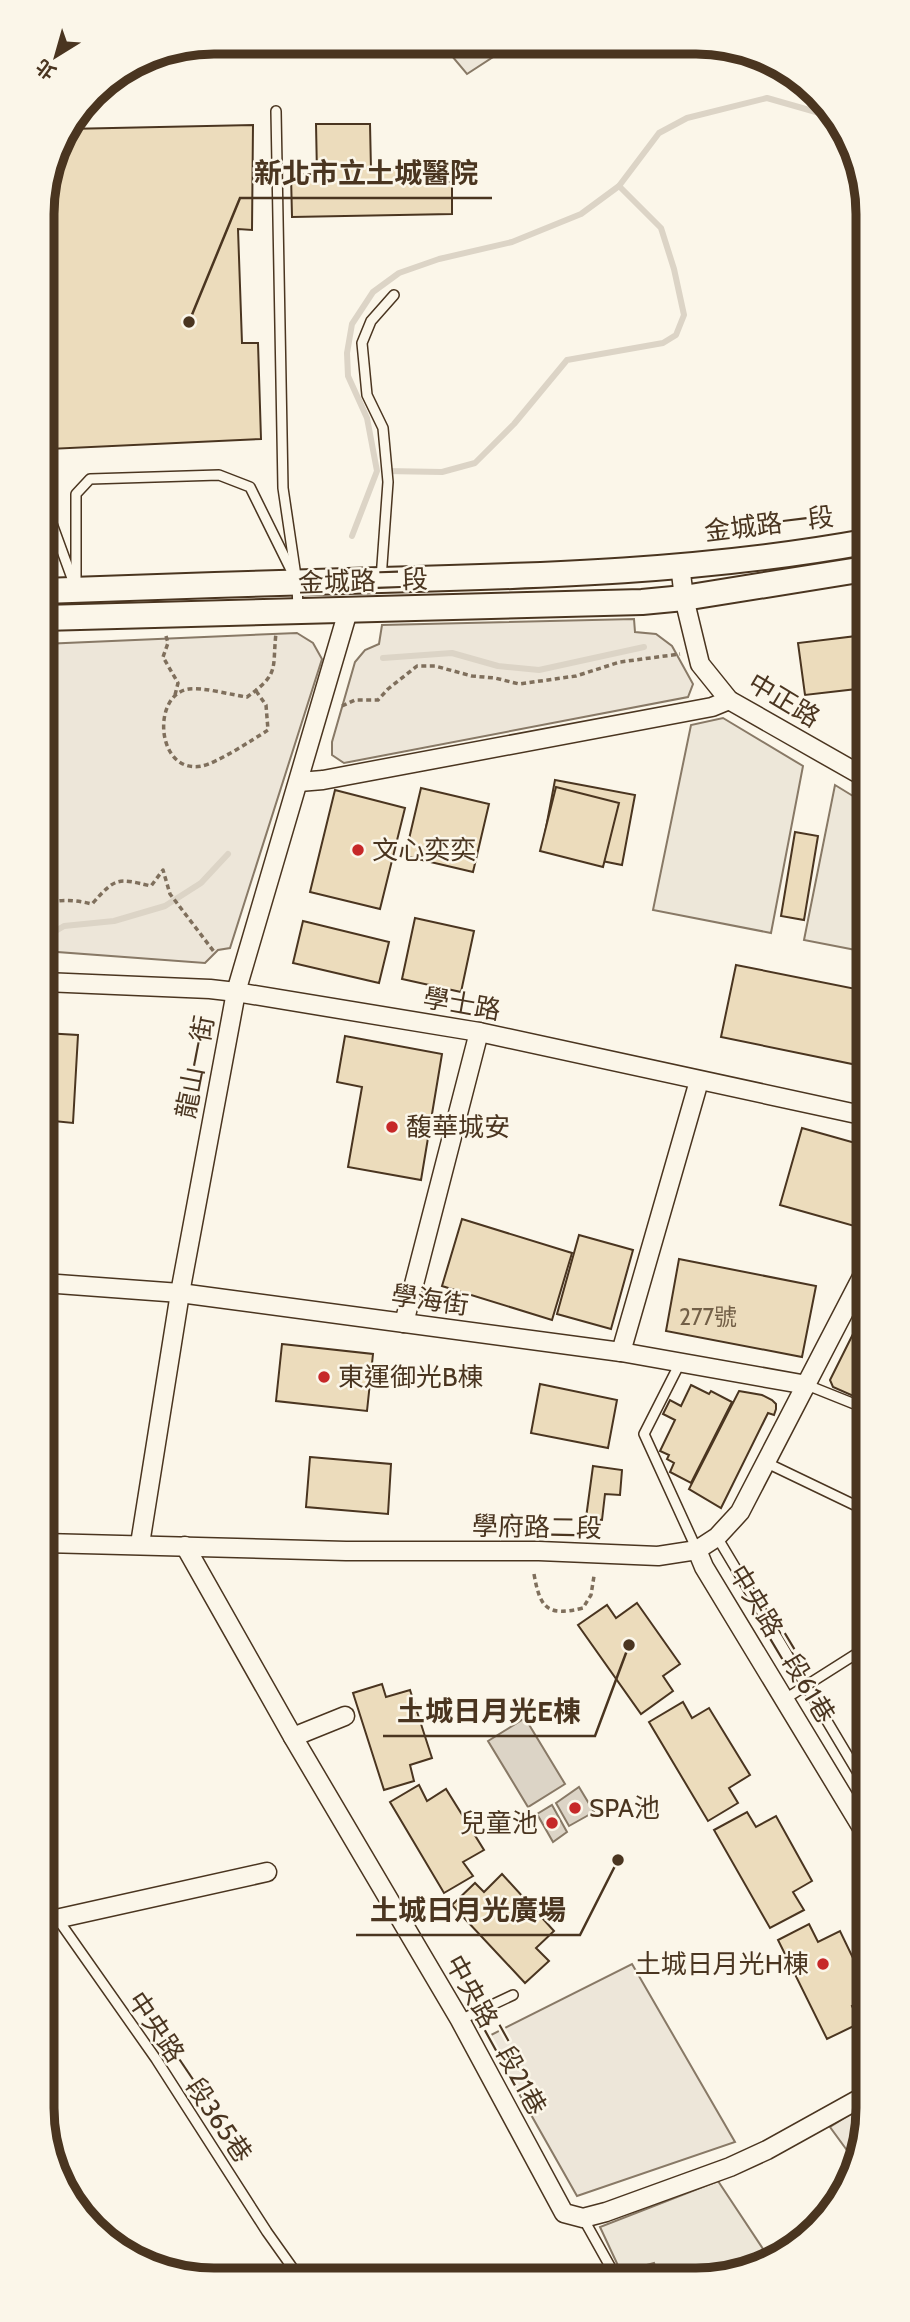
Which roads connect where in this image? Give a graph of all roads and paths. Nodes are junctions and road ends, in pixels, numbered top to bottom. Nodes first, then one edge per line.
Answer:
1 (276, 111) dead end
2 (394, 296) dead end
3 (55, 532) edge
4 (856, 544) edge
5 (680, 565) junction
6 (856, 570) edge
7 (381, 580) junction
8 (297, 583) junction
9 (76, 590) junction
10 (55, 591) edge
11 (684, 598) junction
12 (348, 611) junction
13 (55, 618) edge
14 (288, 619) junction
15 (165, 629) dead end
16 (680, 654) dead end
17 (256, 691) junction
18 (175, 695) junction
19 (729, 700) junction
20 (342, 706) dead end
21 (856, 772) edge
22 (299, 782) junction
23 (55, 900) edge
24 (215, 953) dead end
25 (55, 982) edge
26 (236, 992) junction
27 (479, 1032) junction
28 (699, 1081) junction
29 (856, 1114) edge
30 (54, 1284) edge
31 (855, 1290) edge
32 (180, 1293) junction
33 (404, 1323) junction
34 (621, 1352) junction
35 (681, 1362) junction
36 (807, 1385) junction
37 (855, 1404) edge
38 (767, 1463) junction
39 (855, 1505) edge
40 (717, 1537) junction
41 (54, 1543) edge
42 (140, 1544) junction
43 (184, 1546) junction
44 (697, 1550) junction
45 (534, 1574) dead end
46 (594, 1576) dead end
47 (855, 1655) edge
48 (806, 1686) junction
49 (785, 1699) junction
50 (345, 1716) dead end
51 (293, 1737) junction
52 (855, 1768) edge
53 (855, 1804) edge
54 (850, 1807) junction
55 (855, 1816) edge
56 (267, 1872) dead end
57 (54, 1923) edge
58 (54, 1928) edge
59 (513, 1995) dead end
60 (460, 2020) junction
61 (855, 2101) edge
62 (583, 2218) junction
63 (293, 2268) edge
64 (611, 2268) edge

1 - 8 lane
2 - 7 lane
3 - 9 lane
4 - 5 main road, 金城路一段
5 - 7 main road, 金城路二段
5 - 11 street, 中正路
6 - 11 main road
7 - 8 main road, 金城路二段
8 - 9 main road, 金城路二段
8 - 9 lane
8 - 14 lane
9 - 10 main road, 金城路二段
11 - 12 main road, 金城路二段
11 - 19 street, 中正路
12 - 14 main road, 金城路二段
12 - 22 street, 龍山一街
13 - 14 main road, 金城路二段
14 - 17 path
15 - 18 path
16 - 20 path
17 - 18 path
17 - 18 path
19 - 21 street, 中正路
19 - 22 street
22 - 26 street, 龍山一街
23 - 24 path
25 - 26 street, 學士路
26 - 27 street, 學士路
26 - 32 street, 龍山一街
27 - 28 street, 學士路
27 - 33 street
28 - 29 street, 學士路
28 - 34 street
30 - 32 street, 學海街
31 - 36 street, 學府路二段
32 - 33 street, 學海街
32 - 42 street, 龍山一街
33 - 34 street, 學海街
34 - 35 street, 學海街
35 - 36 street, 學海街
35 - 44 lane
36 - 37 lane
36 - 38 street, 學府路二段
38 - 39 lane
38 - 40 street, 學府路二段
40 - 44 street, 學府路二段
40 - 48 lane
41 - 42 street, 學府路二段
42 - 43 street, 學府路二段
43 - 44 street, 學府路二段
43 - 51 street, 中央路二段21巷
44 - 49 street, 中央路二段61巷
45 - 46 path
47 - 48 lane
48 - 49 lane
48 - 52 lane
49 - 54 street, 中央路二段61巷
50 - 51 street
51 - 60 street, 中央路二段21巷
53 - 54 lane
54 - 55 street, 中央路二段61巷
56 - 57 street
58 - 63 lane, 中央路一段365巷
59 - 60 lane
60 - 62 street, 中央路二段21巷
61 - 62 street
62 - 64 lane, 中央路二段21巷

